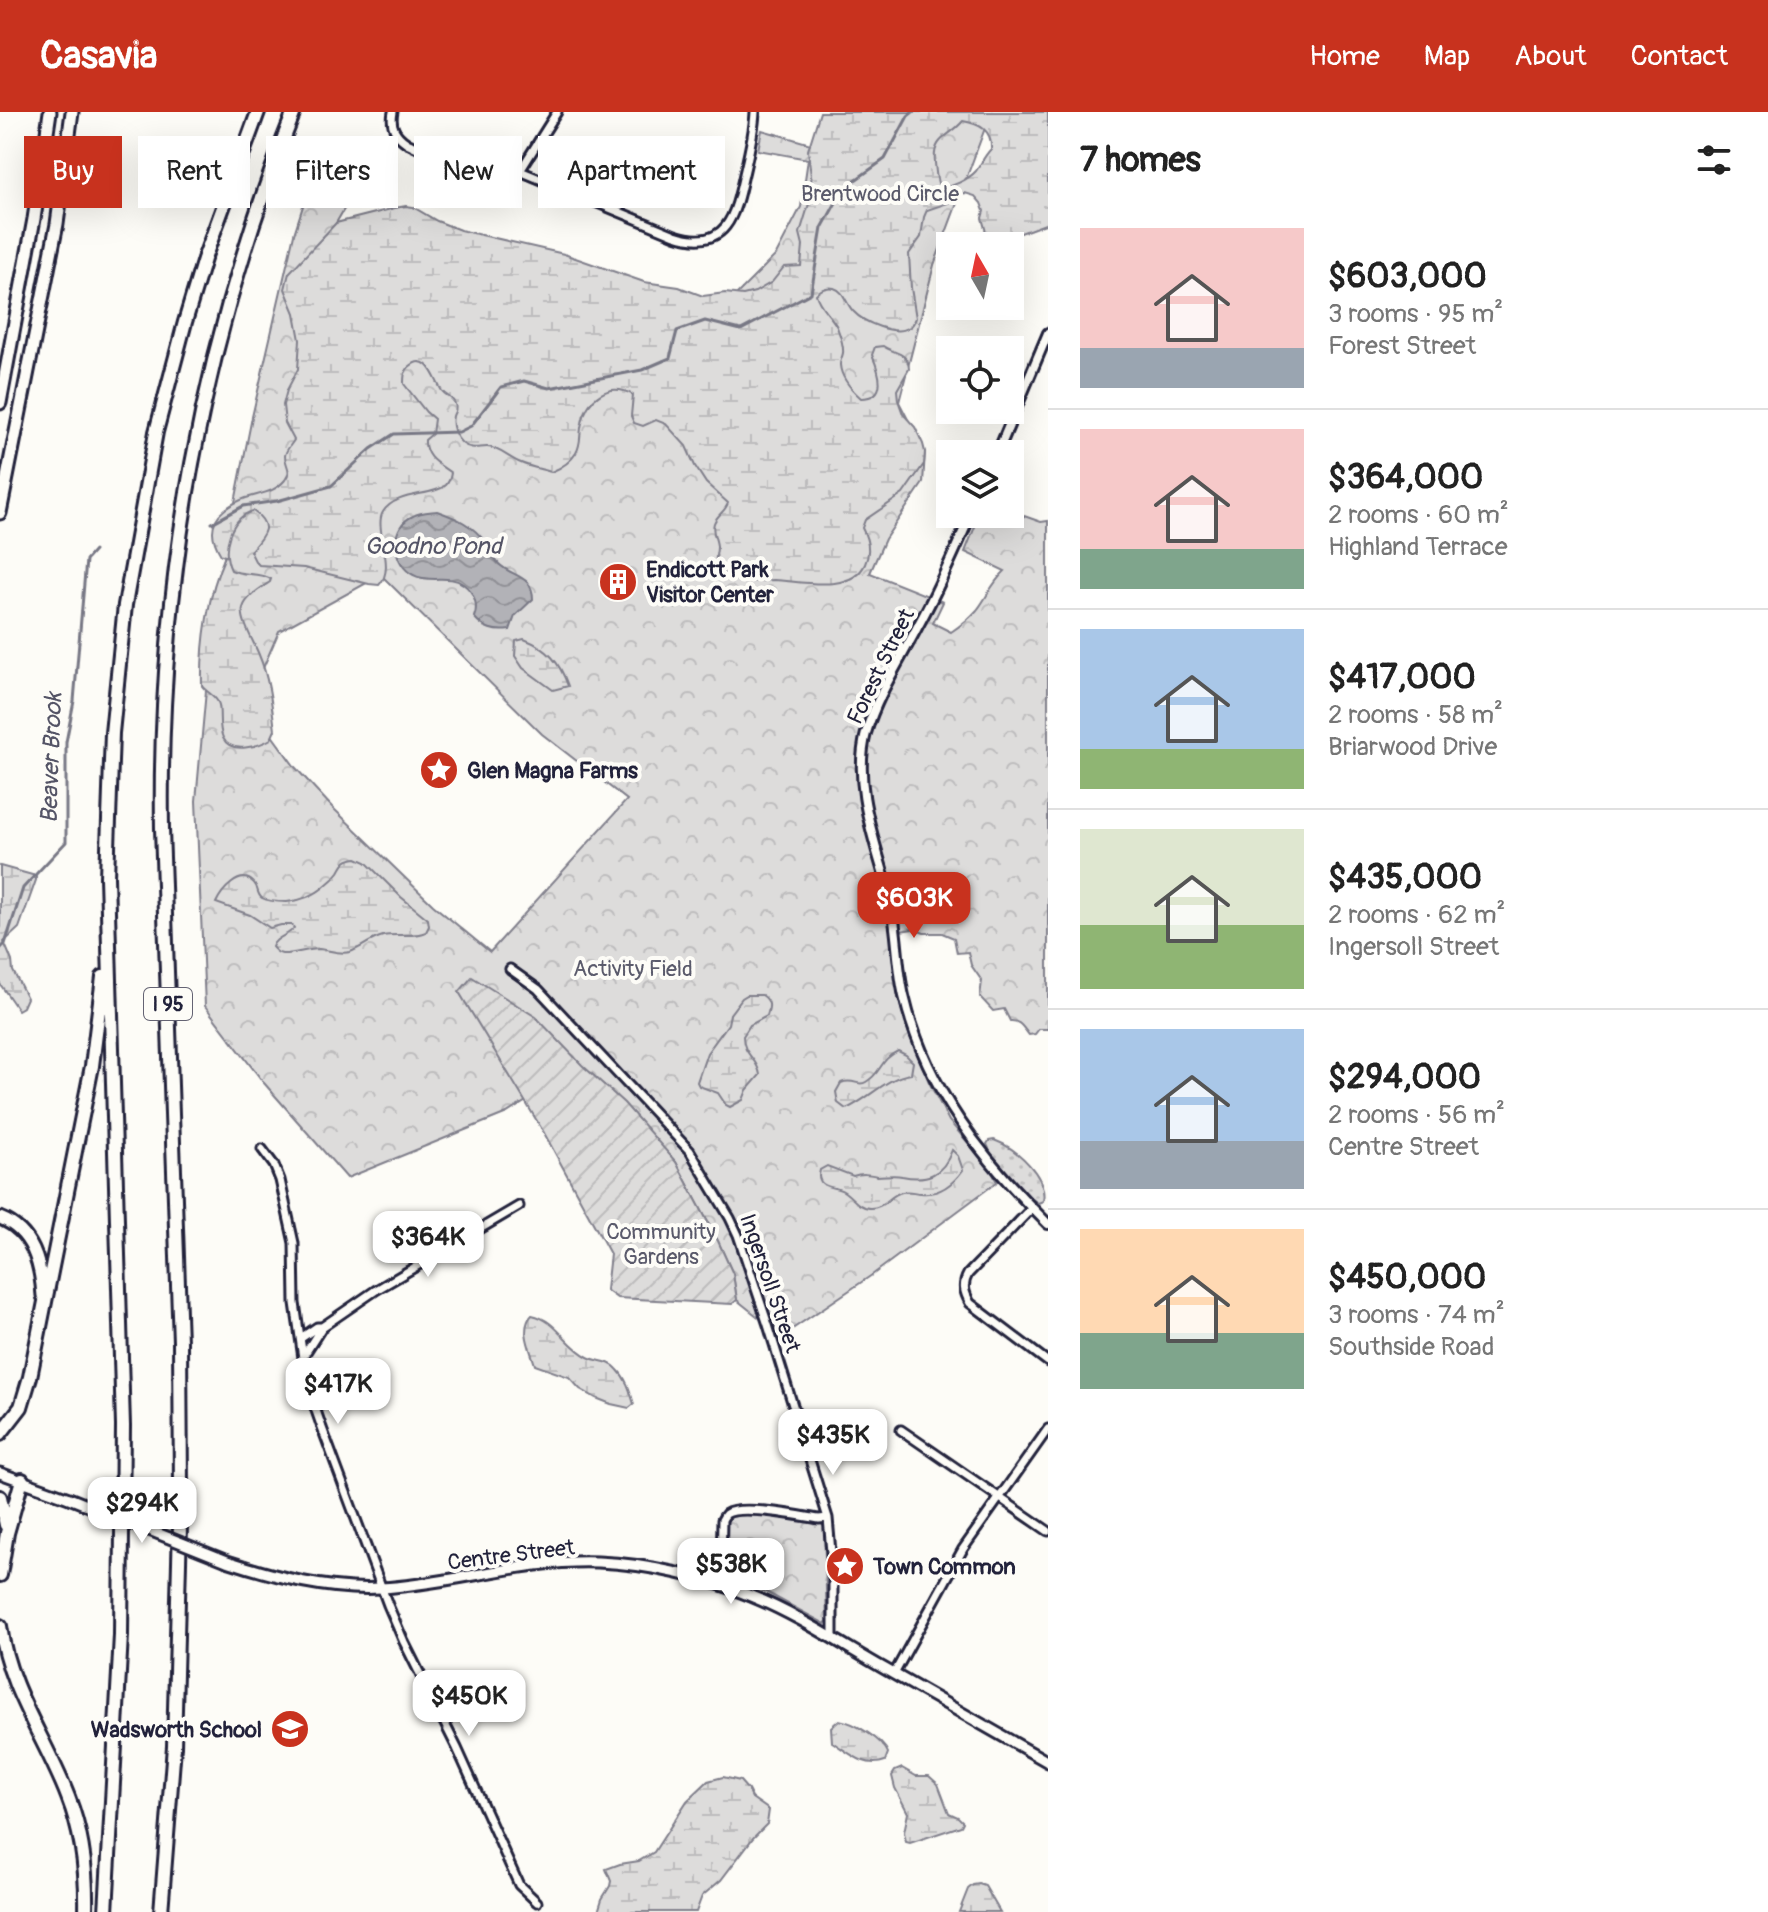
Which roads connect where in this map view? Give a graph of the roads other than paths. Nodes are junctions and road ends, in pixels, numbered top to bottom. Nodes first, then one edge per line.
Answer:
1 (50, 112) edge
2 (72, 112) edge
3 (258, 112) edge
4 (294, 112) edge
5 (393, 112) edge
6 (557, 112) edge
7 (755, 112) edge
8 (414, 146) edge
9 (522, 168) edge
10 (522, 172) edge
11 (1047, 339) edge
12 (0, 403) edge
13 (1003, 440) edge
14 (0, 513) edge
15 (965, 528) edge
16 (108, 924) junction
17 (510, 969) dead end
18 (262, 1149) dead end
19 (519, 1206) dead end
20 (1032, 1208) junction
21 (0, 1218) edge
22 (1048, 1224) edge
23 (44, 1305) junction
24 (322, 1327) junction
25 (301, 1338) junction
26 (304, 1355) junction
27 (1048, 1362) edge
28 (1048, 1429) edge
29 (901, 1430) dead end
30 (0, 1434) edge
31 (0, 1473) edge
32 (22, 1480) junction
33 (0, 1497) edge
34 (999, 1497) junction
35 (828, 1518) junction
36 (1048, 1531) edge
37 (7, 1533) junction
38 (0, 1575) edge
39 (719, 1585) junction
40 (382, 1588) junction
41 (0, 1626) edge
42 (833, 1639) junction
43 (894, 1674) junction
44 (1048, 1762) edge
45 (166, 1859) junction
46 (537, 1902) dead end
47 (86, 1912) edge
48 (106, 1912) edge
49 (161, 1912) edge
50 (169, 1912) edge

1 - 12 main road
2 - 14 main road
3 - 16 highway
4 - 45 highway, I 95
5 - 8 street
6 - 9 street
7 - 10 street
11 - 13 street
15 - 20 street, Forest Street
16 - 23 highway
16 - 48 highway
17 - 35 street, Ingersoll Street
18 - 25 street
19 - 24 street
20 - 22 street, Forest Street
20 - 27 street
21 - 23 main road
23 - 30 highway
24 - 25 street
24 - 26 street
25 - 26 street
26 - 40 street
28 - 34 street
29 - 34 street
31 - 32 main road, Centre Street
32 - 37 highway
32 - 40 main road, Centre Street, bridge
33 - 37 highway
34 - 36 street
34 - 43 street
35 - 39 street
35 - 42 street, Ingersoll Street
37 - 38 highway
39 - 40 main road, Centre Street
39 - 42 main road, Centre Street
40 - 46 street
41 - 47 highway
42 - 43 main road, Centre Street
43 - 44 main road, Centre Street
45 - 49 highway, I 95
45 - 50 highway

